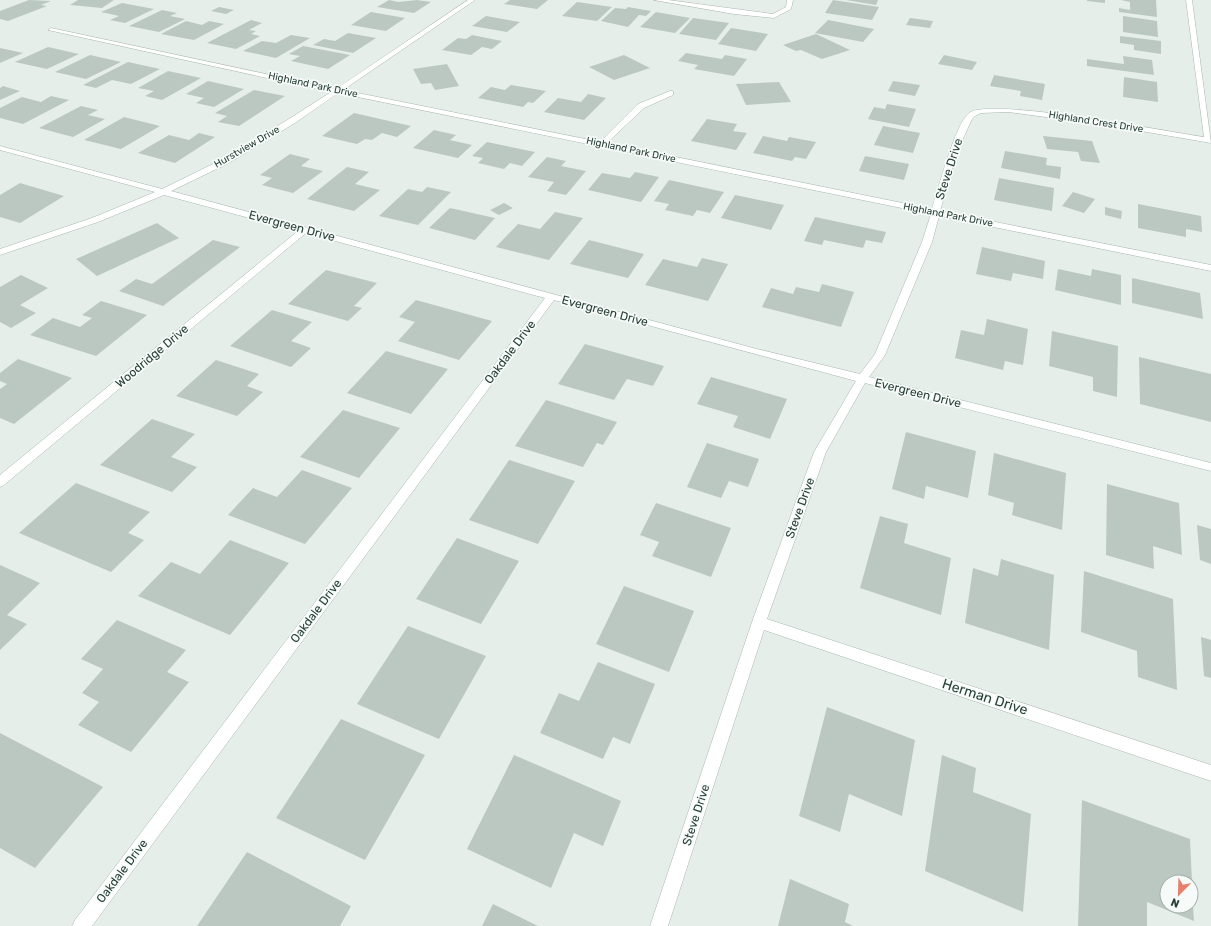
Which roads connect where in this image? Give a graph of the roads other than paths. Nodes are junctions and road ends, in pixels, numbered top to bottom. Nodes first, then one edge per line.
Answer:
1 (472, 0) edge
2 (657, 0) edge
3 (790, 0) edge
4 (1189, 0) edge
5 (51, 30) dead end
6 (337, 90) junction
7 (670, 93) dead end
8 (980, 111) joint
9 (1210, 140) edge
10 (602, 144) junction
11 (0, 148) edge
12 (163, 192) junction
13 (936, 212) junction
14 (305, 230) junction
15 (0, 252) edge
16 (1211, 268) edge
17 (552, 296) junction
18 (862, 379) junction
19 (1211, 467) edge
20 (0, 482) edge
21 (759, 622) junction
22 (1211, 773) edge
23 (81, 926) edge
24 (660, 926) edge

1 - 6 street, Hurstview Drive
2 - 3 street
4 - 9 street
5 - 6 street, Highland Park Drive
6 - 10 street, Highland Park Drive
6 - 12 street, Hurstview Drive
7 - 10 street
8 - 9 street, Highland Crest Drive
8 - 13 street, Steve Drive
10 - 13 street, Highland Park Drive
11 - 12 street, Evergreen Drive
12 - 14 street, Evergreen Drive
12 - 15 street, Hurstview Drive
13 - 16 street, Highland Park Drive
13 - 18 street, Steve Drive
14 - 17 street, Evergreen Drive
14 - 20 street, Woodridge Drive
17 - 18 street, Evergreen Drive
17 - 23 street, Oakdale Drive
18 - 19 street, Evergreen Drive
18 - 21 street, Steve Drive
21 - 22 street, Herman Drive
21 - 24 street, Steve Drive

